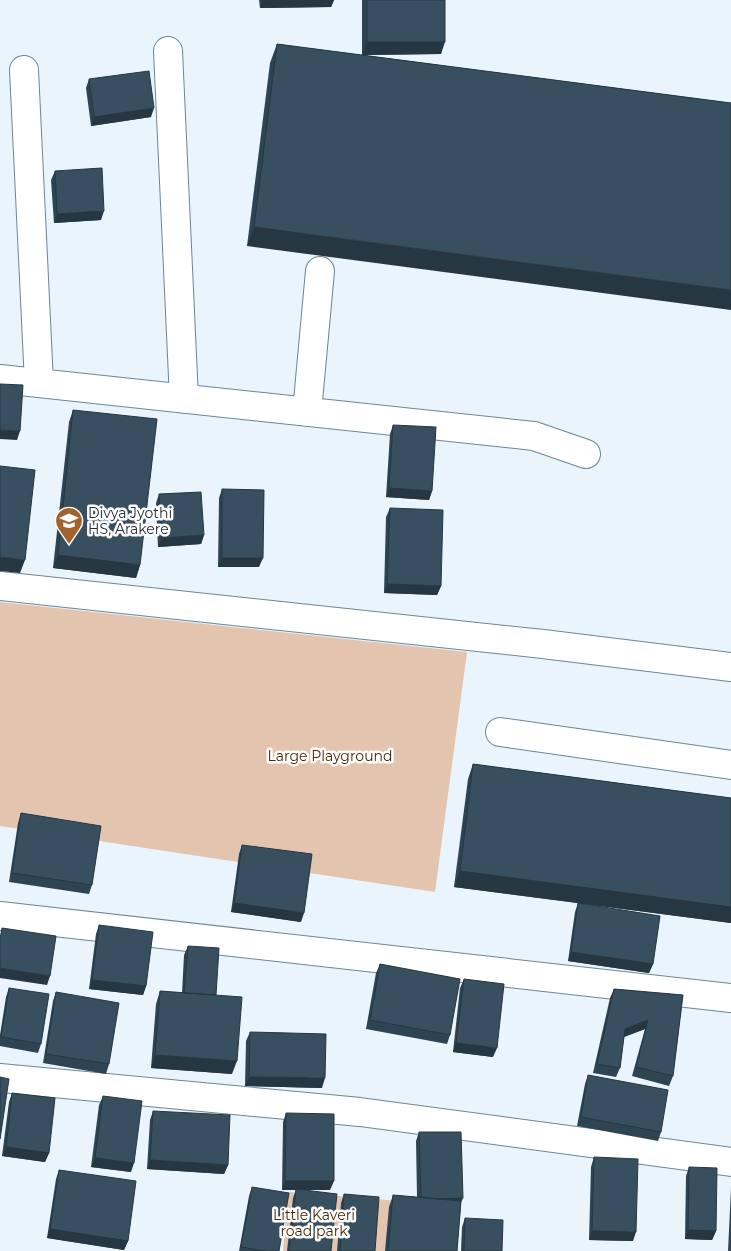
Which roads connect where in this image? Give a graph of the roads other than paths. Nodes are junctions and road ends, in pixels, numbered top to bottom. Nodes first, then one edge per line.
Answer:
1 (168, 51) dead end
2 (24, 70) dead end
3 (320, 271) dead end
4 (0, 379) edge
5 (39, 383) junction
6 (184, 399) junction
7 (307, 412) junction
8 (586, 454) dead end
9 (0, 586) edge
10 (731, 667) edge
11 (500, 732) dead end
12 (731, 765) edge
13 (0, 916) edge
14 (731, 998) edge
15 (0, 1078) edge
16 (731, 1162) edge

1 - 6 street
2 - 5 street
3 - 7 street
4 - 5 street
5 - 6 street
6 - 7 street
7 - 8 street
9 - 10 street
11 - 12 street
13 - 14 street
15 - 16 street

